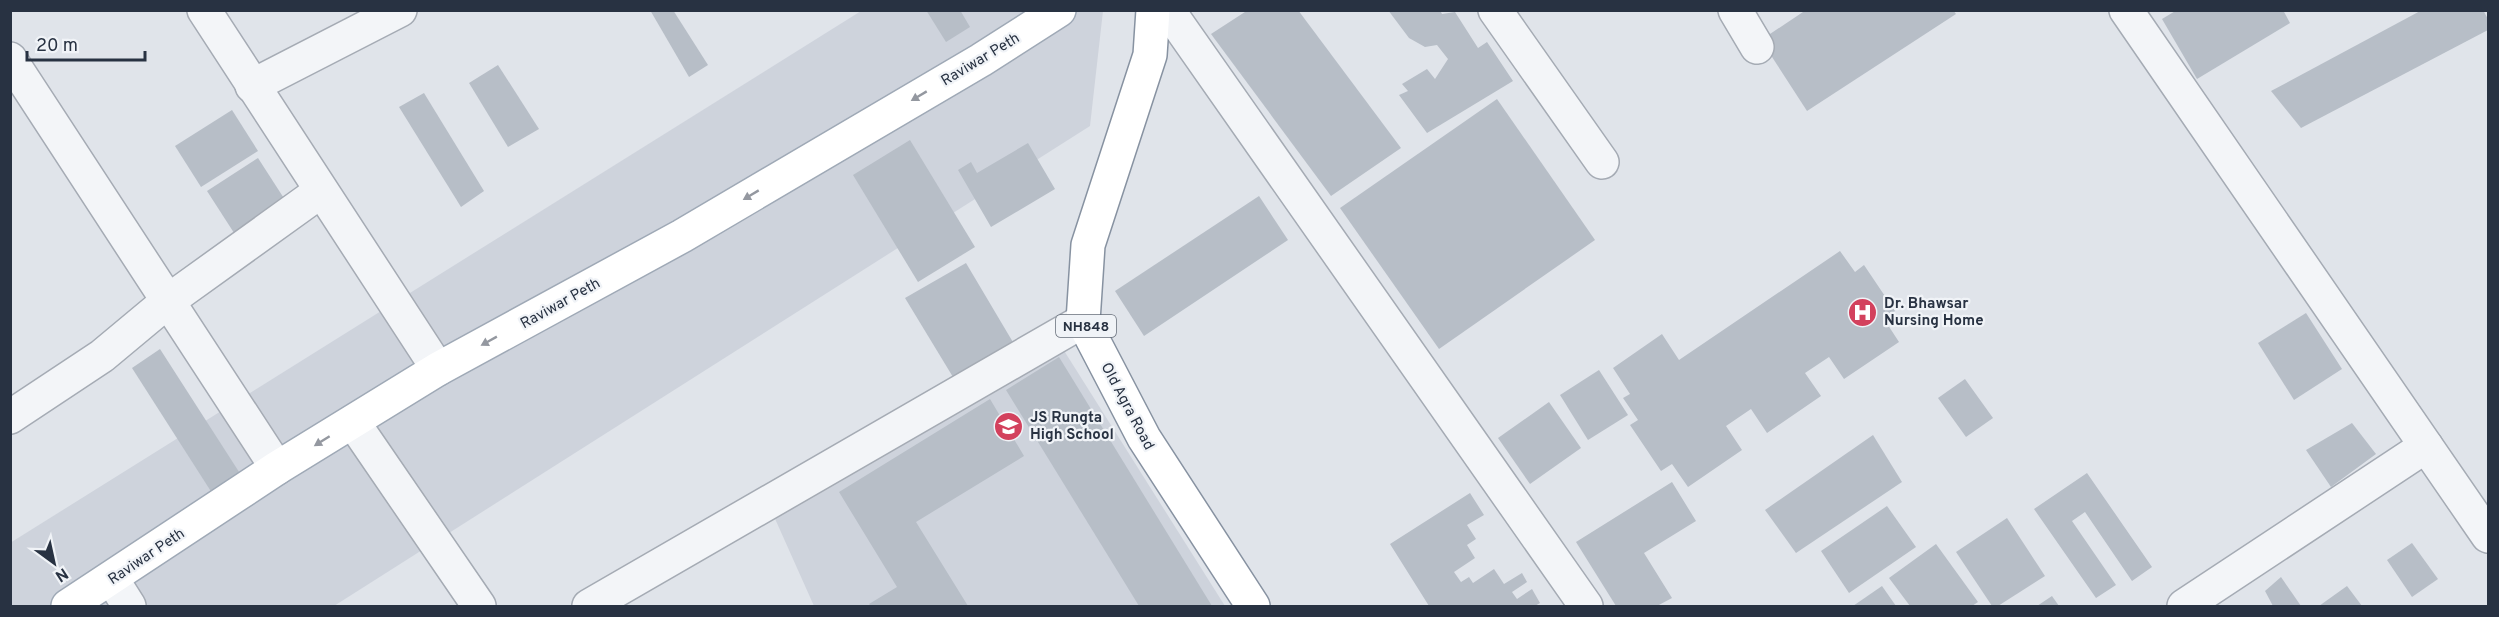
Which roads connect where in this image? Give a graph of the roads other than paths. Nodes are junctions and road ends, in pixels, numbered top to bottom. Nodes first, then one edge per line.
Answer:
1 (204, 10) edge
2 (400, 10) edge
3 (1059, 10) edge
4 (1130, 10) edge
5 (1153, 10) edge
6 (1168, 10) edge
7 (1495, 10) edge
8 (1735, 10) edge
9 (2126, 10) edge
10 (1756, 46) dead end
11 (1150, 55) junction
12 (10, 58) edge
13 (252, 86) junction
14 (1602, 162) dead end
15 (321, 191) junction
16 (168, 301) junction
17 (1083, 321) junction
18 (438, 369) junction
19 (10, 417) edge
20 (353, 422) junction
21 (2426, 446) junction
22 (277, 468) junction
23 (2488, 536) edge
24 (112, 579) junction
25 (68, 606) edge
26 (129, 606) edge
27 (479, 606) edge
28 (589, 606) edge
29 (1253, 606) edge
30 (1586, 606) edge
31 (2184, 606) edge

1 - 13 street
2 - 13 street
3 -> 18 main road, Raviwar Peth
4 - 11 main road
5 - 11 main road, NH848
6 - 30 street
7 - 14 street
8 - 10 street
9 - 21 street
11 - 17 main road, NH848
12 - 16 street
13 - 15 street
15 - 16 street
15 - 18 street
16 - 19 street
16 - 22 street
17 - 28 street
17 - 29 main road, Old Agra Road / NH848
18 - 20 main road, Raviwar Peth
20 -> 22 main road, Raviwar Peth
20 - 27 street
21 - 23 street
21 - 31 street
22 - 24 main road, Raviwar Peth
24 - 25 main road, Raviwar Peth
24 - 26 street

